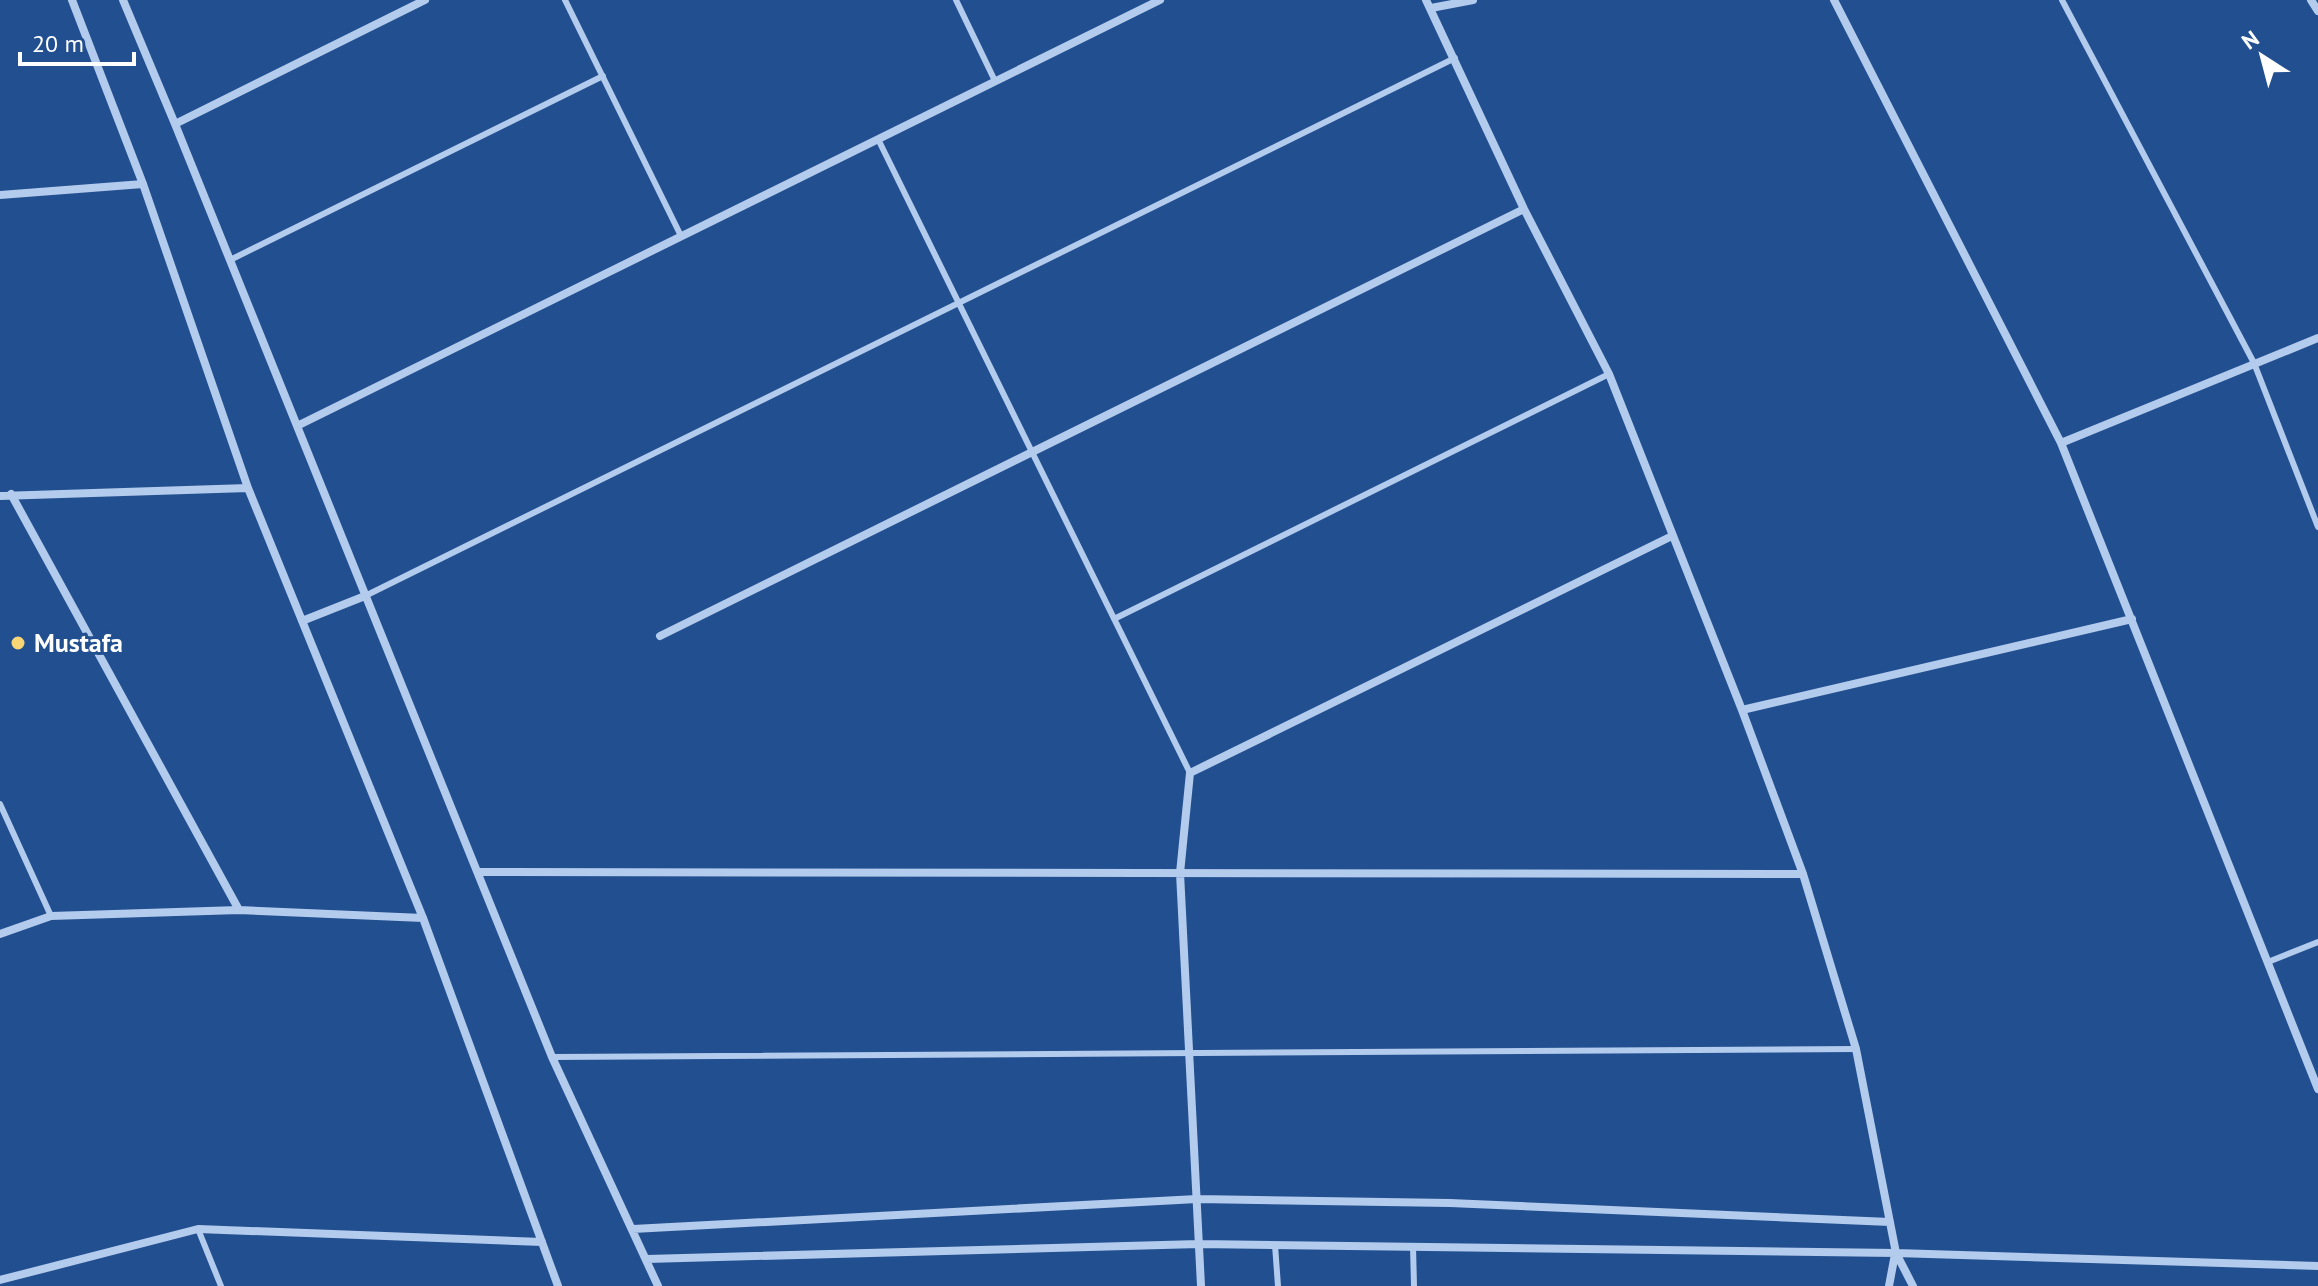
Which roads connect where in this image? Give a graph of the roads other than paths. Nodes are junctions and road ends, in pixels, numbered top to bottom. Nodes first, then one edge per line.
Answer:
1 (72, 0) edge
2 (123, 0) edge
3 (425, 0) edge
4 (565, 0) edge
5 (956, 0) edge
6 (1160, 0) edge
7 (1473, 0) edge
8 (1834, 0) edge
9 (2062, 0) edge
10 (2311, 0) edge
11 (1429, 4) edge
12 (2318, 11) edge
13 (1455, 58) junction
14 (603, 76) junction
15 (995, 81) junction
16 (175, 124) junction
17 (878, 139) junction
18 (143, 184) junction
19 (0, 195) edge
20 (1524, 209) junction
21 (681, 236) junction
22 (230, 260) junction
23 (958, 303) junction
24 (2318, 338) edge
25 (2254, 363) junction
26 (1609, 374) junction
27 (297, 426) junction
28 (2061, 443) junction
29 (1032, 452) junction
30 (248, 488) junction
31 (11, 494) junction
32 (0, 496) edge
33 (2318, 527) edge
34 (1672, 536) junction
35 (365, 596) junction
36 (1114, 619) junction
37 (2132, 619) junction
38 (302, 621) junction
39 (660, 636) dead end
40 (1742, 710) junction
41 (1190, 773) junction
42 (0, 804) edge
43 (479, 872) junction
44 (1180, 873) junction
45 (1803, 874) junction
46 (239, 910) junction
47 (51, 916) junction
48 (423, 918) junction
49 (0, 934) edge
50 (2318, 942) edge
51 (2268, 962) junction
52 (1856, 1049) junction
53 (1188, 1054) junction
54 (552, 1057) junction
55 (2318, 1089) edge
56 (1197, 1199) junction
57 (1890, 1222) junction
58 (198, 1229) junction
59 (633, 1229) junction
60 (542, 1242) junction
61 (1199, 1244) junction
62 (1275, 1245) junction
63 (1413, 1246) junction
64 (1896, 1253) junction
65 (647, 1259) junction
66 (2318, 1266) edge
67 (0, 1280) edge
68 (221, 1286) edge
69 (558, 1286) edge
70 (658, 1286) edge
71 (1201, 1286) edge
72 (1278, 1286) edge
73 (1414, 1286) edge
74 (1889, 1286) edge
75 (1913, 1286) edge

1 - 18 street
2 - 16 street
3 - 16 street
4 - 14 lane
5 - 15 lane
6 - 15 street
7 - 11 street
8 - 28 street
9 - 25 lane
10 - 12 street
11 - 13 street
13 - 20 street
13 - 23 lane
14 - 21 lane
14 - 22 lane
15 - 17 street
16 - 22 street
17 - 21 street
17 - 23 lane
18 - 19 street
18 - 30 street
20 - 26 street
20 - 29 street
21 - 27 street
22 - 27 street
23 - 29 lane
23 - 35 lane
24 - 25 street
25 - 28 street
25 - 33 lane
26 - 34 street
26 - 36 lane
27 - 35 street
28 - 37 street
29 - 36 lane
29 - 39 street
30 - 31 street
30 - 38 street
31 - 32 street
31 - 46 street
34 - 40 street
34 - 41 street
35 - 38 street
35 - 43 street
36 - 41 lane
37 - 40 street
37 - 51 street
38 - 48 street
40 - 45 street
41 - 44 street
42 - 47 lane
43 - 44 street
43 - 54 street
44 - 45 street
44 - 53 street
45 - 52 street
46 - 47 street
46 - 48 street
47 - 49 street
48 - 60 street
50 - 51 lane
51 - 55 street
52 - 53 lane
52 - 57 street
53 - 54 lane
53 - 56 street
54 - 59 street
56 - 57 street
56 - 59 street
56 - 61 street
57 - 64 street
58 - 60 street
58 - 67 street
58 - 68 lane
59 - 65 street
60 - 69 street
61 - 62 street
61 - 65 street
61 - 71 street
62 - 63 street
62 - 72 lane
63 - 64 street
63 - 73 lane
64 - 66 street
64 - 74 street
64 - 75 street
65 - 70 street

